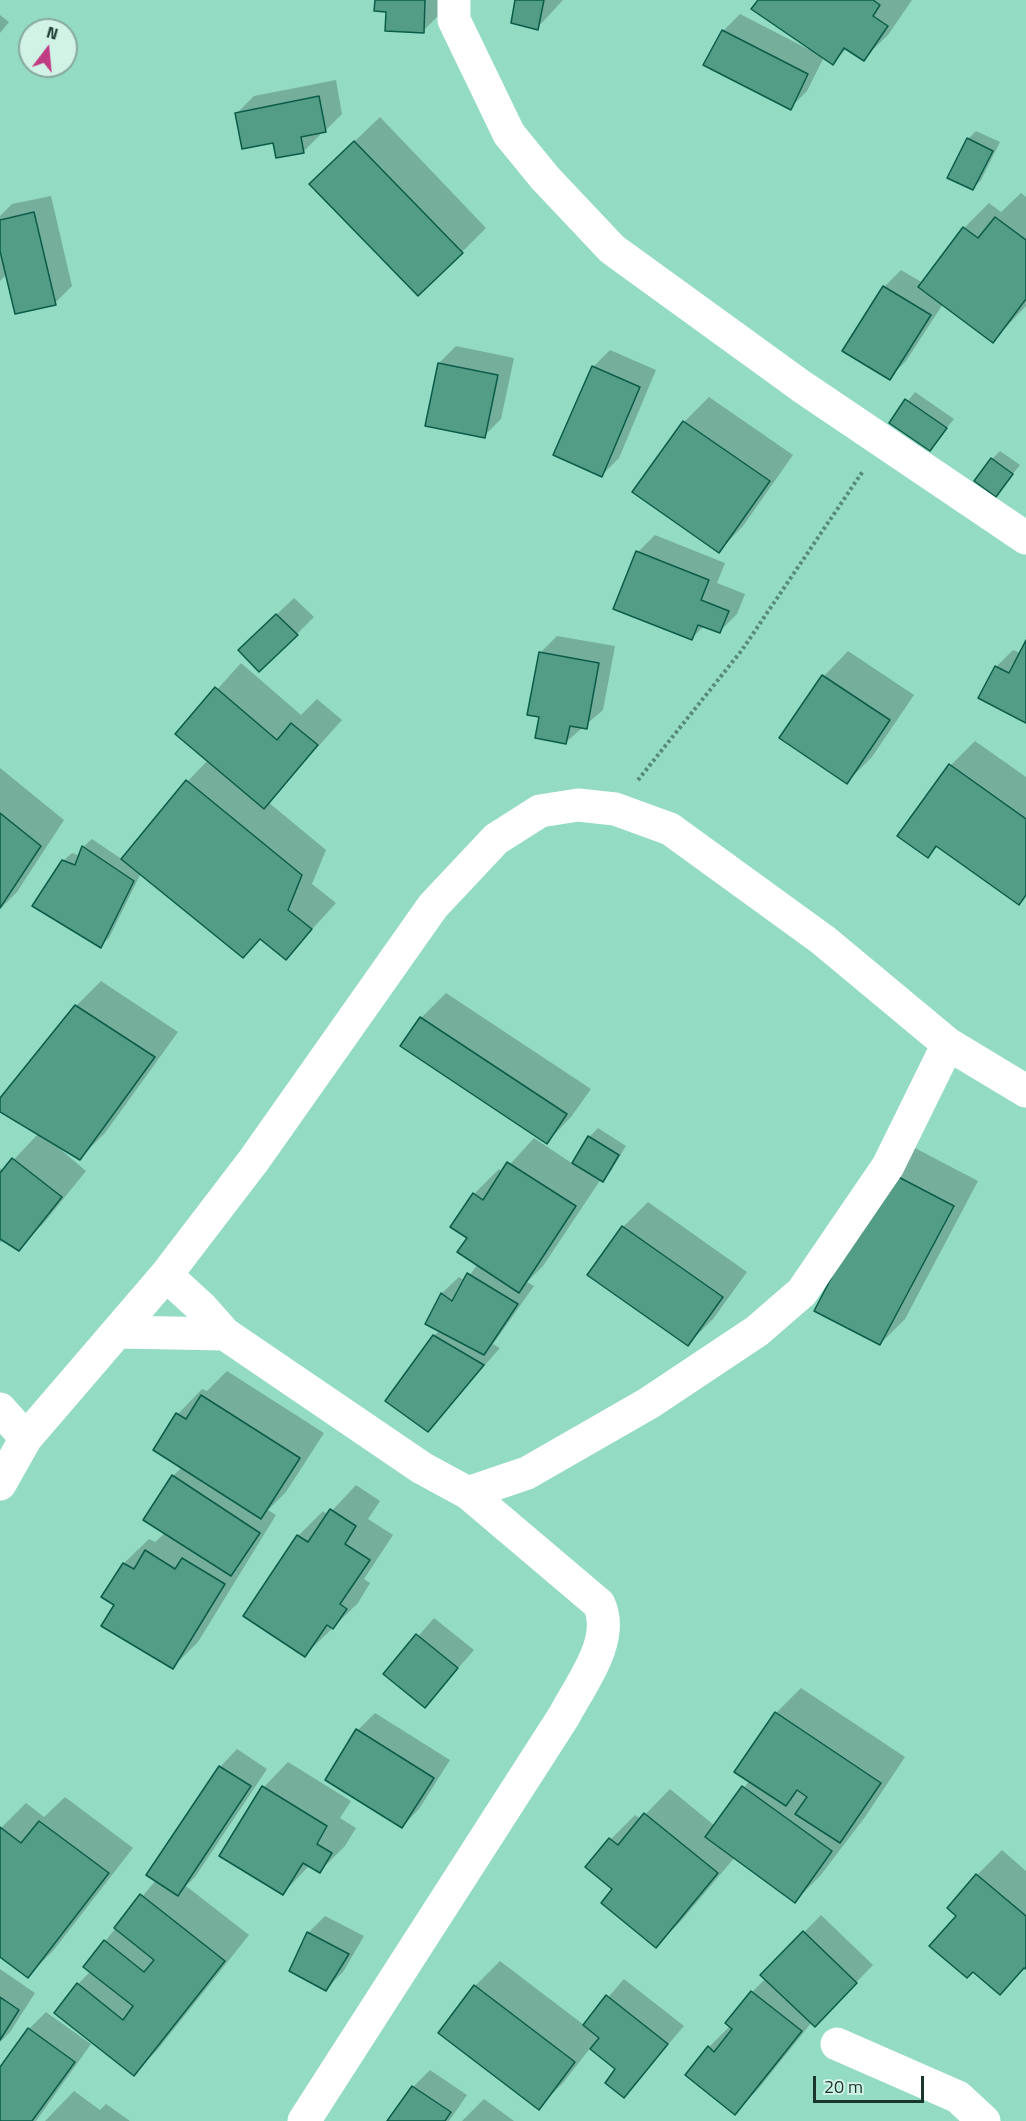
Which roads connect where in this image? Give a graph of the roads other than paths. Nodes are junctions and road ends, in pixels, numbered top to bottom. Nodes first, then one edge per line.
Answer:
1 (454, 0) edge
2 (1026, 538) edge
3 (948, 1044) junction
4 (1026, 1090) edge
5 (166, 1275) junction
6 (119, 1332) junction
7 (225, 1334) junction
8 (0, 1409) edge
9 (26, 1438) junction
10 (0, 1484) edge
11 (468, 1493) junction
12 (837, 2044) dead end
13 (304, 2121) edge
14 (984, 2121) edge

1 - 2 street
3 - 4 street
3 - 5 street
3 - 11 street
5 - 6 street
5 - 7 street
6 - 7 street
6 - 9 street
7 - 11 street
8 - 9 street
9 - 10 street
11 - 13 street
12 - 14 street

